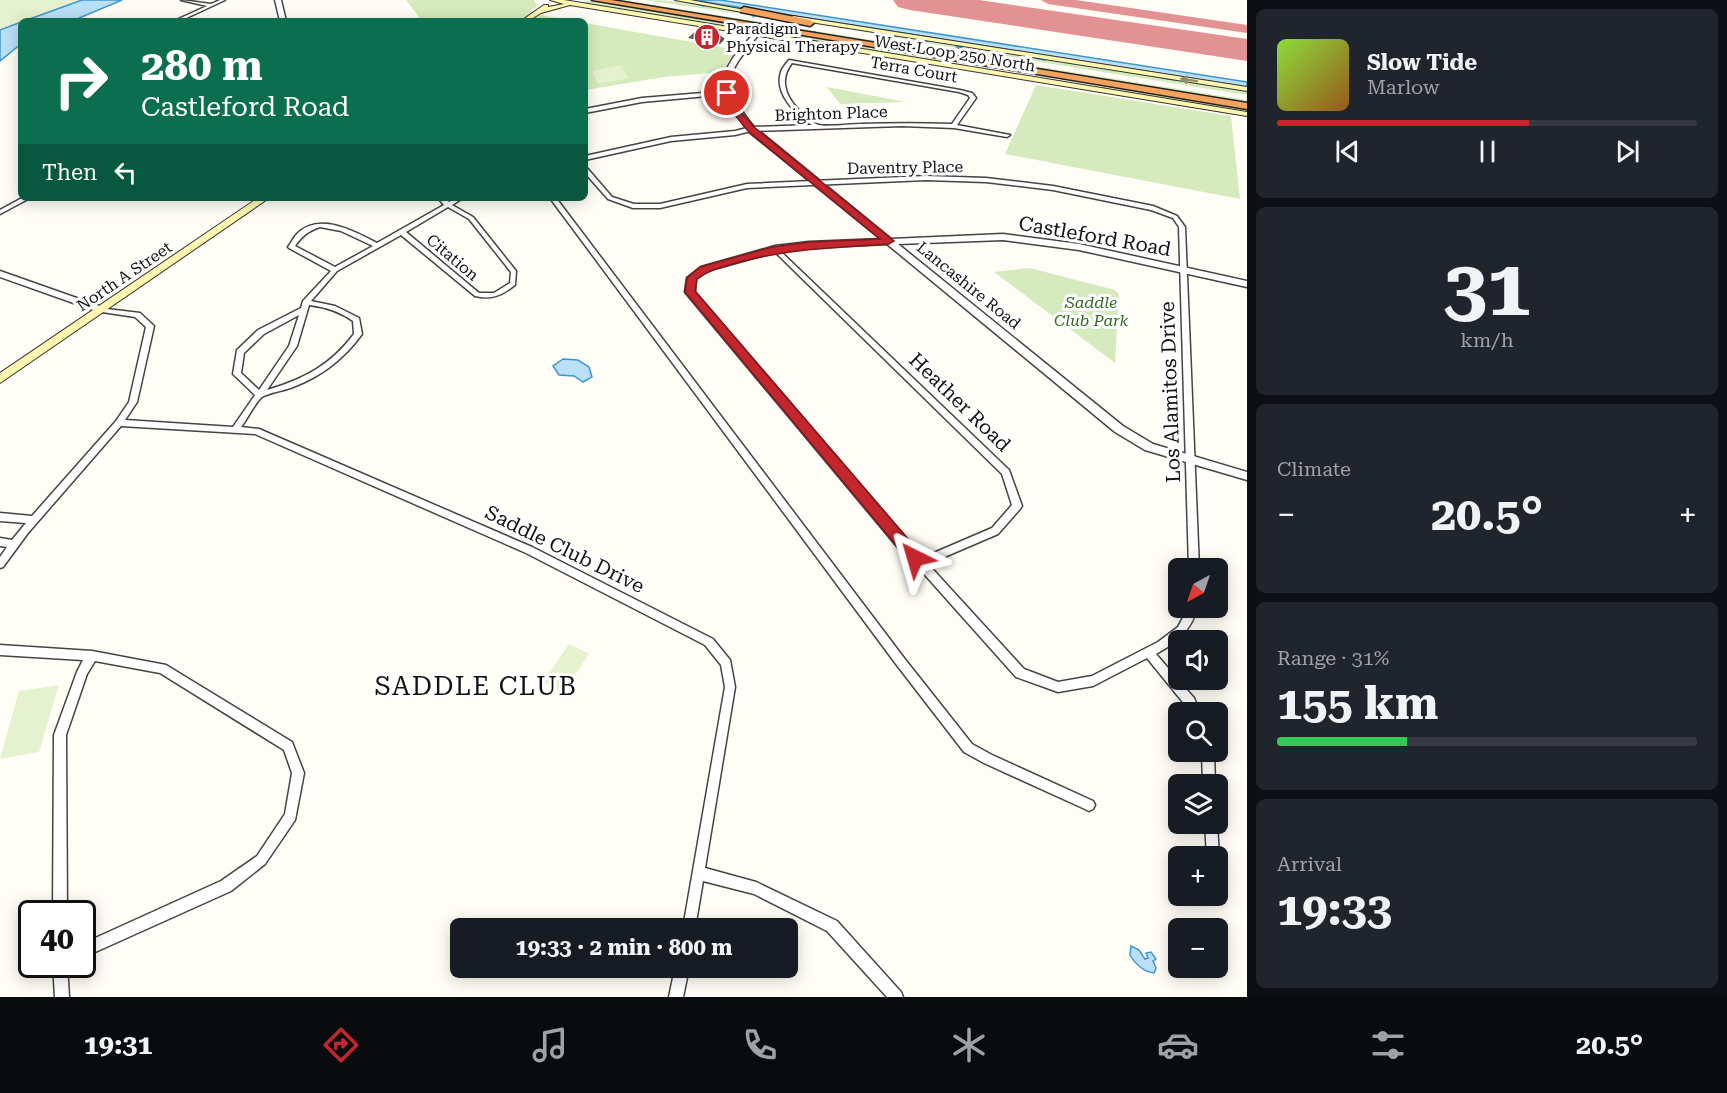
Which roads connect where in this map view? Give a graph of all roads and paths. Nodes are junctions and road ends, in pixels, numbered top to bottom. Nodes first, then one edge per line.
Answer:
1 (183, 0) edge
2 (223, 0) edge
3 (278, 0) edge
4 (554, 0) edge
5 (596, 0) edge
6 (637, 0) edge
7 (678, 0) edge
8 (540, 2) edge
9 (578, 2) edge
10 (211, 5) junction
11 (744, 10) junction
12 (539, 11) junction
13 (183, 18) edge
14 (282, 18) edge
15 (528, 18) edge
16 (756, 34) junction
17 (835, 47) junction
18 (956, 51) junction
19 (1068, 78) junction
20 (1247, 89) edge
21 (727, 93) junction
22 (1247, 98) edge
23 (1247, 105) edge
24 (588, 110) edge
25 (1247, 114) edge
26 (954, 126) junction
27 (819, 127) junction
28 (751, 129) junction
29 (1007, 135) dead end
30 (588, 157) edge
31 (588, 172) edge
32 (818, 182) junction
33 (22, 201) edge
34 (260, 201) edge
35 (444, 201) edge
36 (455, 201) edge
37 (555, 201) edge
38 (448, 205) junction
39 (0, 213) edge
40 (1175, 217) joint
41 (403, 233) junction
42 (889, 241) junction
43 (378, 246) junction
44 (775, 249) junction
45 (335, 270) junction
46 (1185, 271) junction
47 (0, 274) edge
48 (1247, 284) edge
49 (304, 307) junction
50 (102, 310) junction
51 (0, 379) edge
52 (258, 395) junction
53 (119, 423) junction
54 (235, 430) junction
55 (1191, 461) junction
56 (1247, 476) edge
57 (0, 517) edge
58 (34, 520) junction
59 (0, 542) edge
60 (15, 544) junction
61 (1194, 558) edge
62 (917, 560) junction
63 (0, 564) edge
64 (1187, 618) edge
65 (0, 650) edge
66 (1148, 652) junction
67 (92, 656) junction
68 (1190, 702) edge
69 (1089, 806) dead end
70 (699, 873) junction
71 (60, 900) edge
72 (691, 918) edge
73 (96, 945) edge
74 (61, 978) edge
75 (680, 978) edge
76 (63, 997) edge
77 (676, 997) edge
78 (896, 997) edge

1 - 10 street
2 - 10 street
3 - 14 street
4 - 9 main road, West Loop 250 North
4 - 12 main road
5 - 19 highway
6 - 18 highway
7 - 11 main road, West Loop 250 North
8 - 12 main road
9 - 12 main road
9 - 16 main road, West Loop 250 North
10 - 13 street
11 - 18 highway
20 -> 11 main road, West Loop 250 North
12 - 15 main road
16 - 17 main road, West Loop 250 North
16 - 21 street
17 - 19 highway
17 - 25 main road, West Loop 250 North
18 - 22 highway
19 - 23 highway
21 - 24 street
21 - 28 street, Lancashire Road
26 - 27 street, Brighton Place
26 - 27 street, Terra Court
26 - 29 street, Brighton Place
27 - 28 street, Brighton Place
28 - 30 street, Brighton Place
28 - 32 street, Lancashire Road
31 - 32 street, Daventry Place
32 - 40 street, Daventry Place
32 - 42 street, Lancashire Road
33 - 39 street
34 - 50 main road, North A Street
35 - 38 street
36 - 38 street, Citation
37 - 69 street
38 - 41 street
38 - 41 street, Citation
40 - 46 street, Los Alamitos Drive
41 - 43 street, Citation
42 - 44 street, Castleford Road
42 - 46 street, Castleford Road
42 - 55 street, Lancashire Road
43 - 45 street, Citation
43 - 45 street
44 - 62 street, Castleford Road
44 - 62 street, Heather Road
45 - 49 street, Citation
46 - 48 street, Castleford Road
46 - 55 street, Los Alamitos Drive
47 - 50 street
49 - 52 street
49 - 52 street
49 - 52 street
50 - 51 main road, North A Street
50 - 53 street
52 - 54 street
53 - 54 street, Saddle Club Drive
53 - 58 street
54 - 70 street, Saddle Club Drive
55 - 56 street, Lancashire Road
55 - 61 street, Los Alamitos Drive
57 - 58 street
58 - 60 street
59 - 60 street
60 - 63 street
62 - 66 street, Castleford Road
64 - 66 street
65 - 67 street
66 - 68 street
67 - 71 street
67 - 73 street
70 - 72 street, Saddle Club Drive
70 - 78 street
74 - 76 street
75 - 77 street

